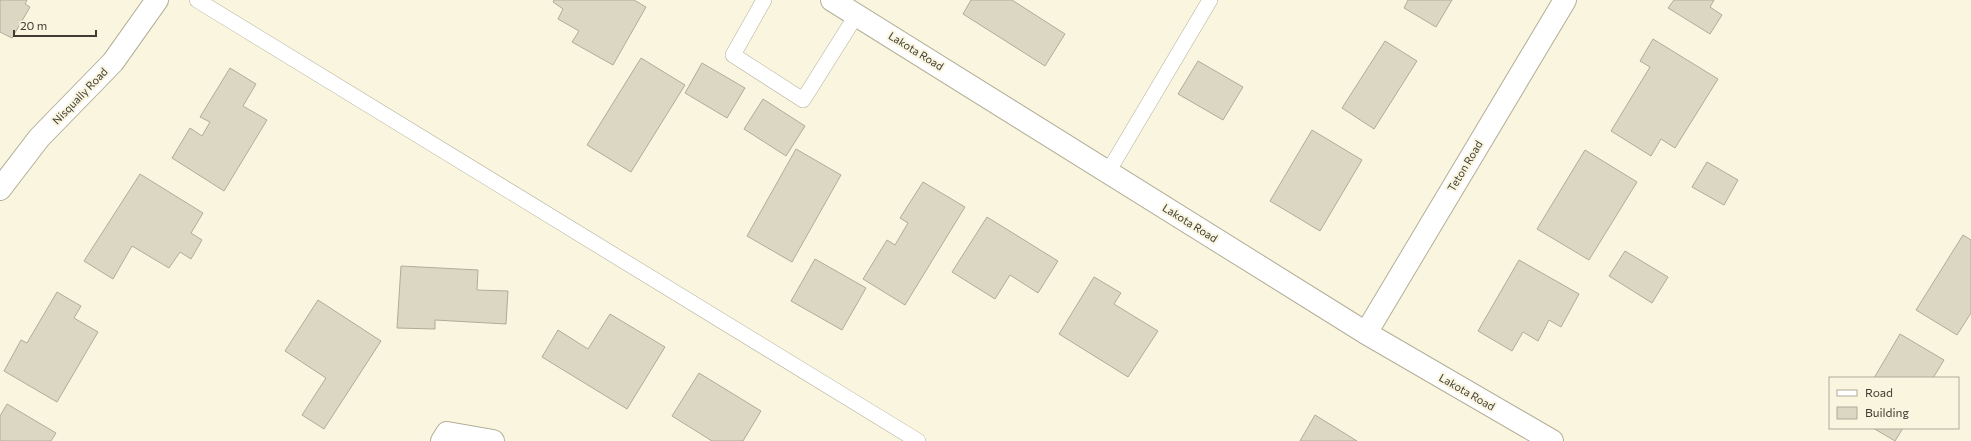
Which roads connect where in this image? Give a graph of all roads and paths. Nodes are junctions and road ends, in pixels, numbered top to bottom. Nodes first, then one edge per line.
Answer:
1 (157, 0) edge
2 (197, 0) edge
3 (764, 0) edge
4 (1210, 0) edge
5 (1565, 0) edge
6 (847, 6) edge
7 (1108, 172) junction
8 (0, 189) edge
9 (1366, 333) junction
10 (444, 437) edge
11 (493, 441) edge
12 (918, 441) edge
13 (1552, 441) edge

1 - 8 street, Nisqually Road
2 - 12 lane
3 - 6 lane
4 - 7 lane
5 - 9 street, Teton Road
6 - 7 street, Lakota Road
7 - 9 street, Lakota Road
9 - 13 street, Lakota Road
10 - 11 street

